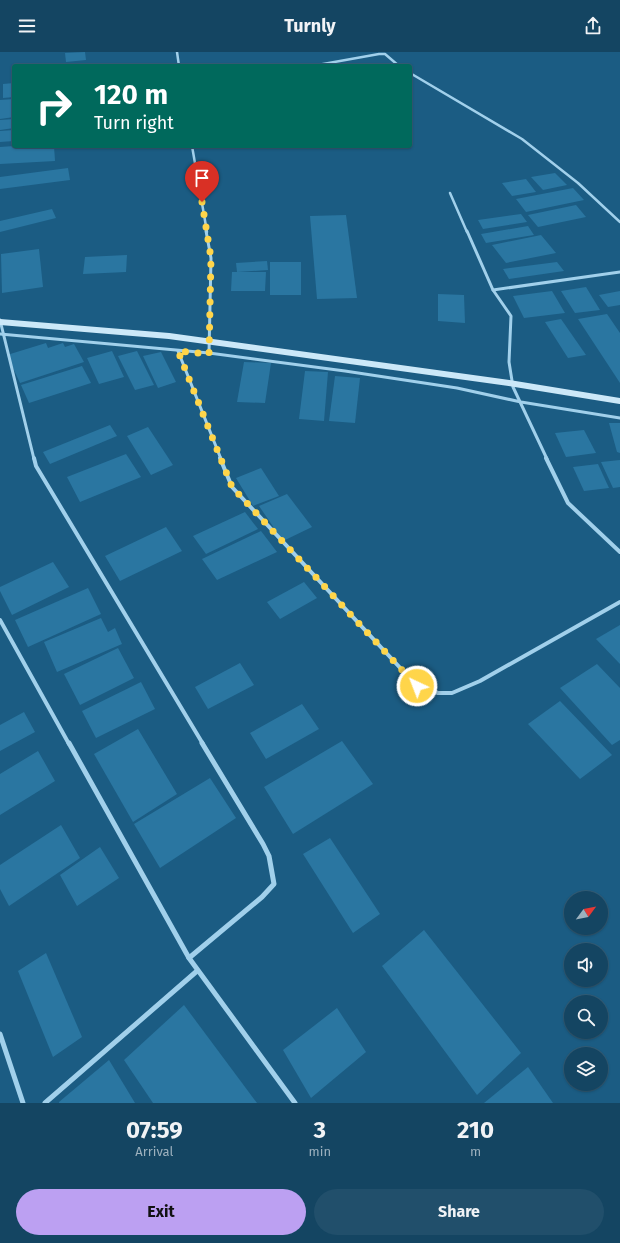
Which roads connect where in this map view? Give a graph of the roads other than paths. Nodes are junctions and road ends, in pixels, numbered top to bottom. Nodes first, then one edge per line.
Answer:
1 (177, 52) edge
2 (179, 64) edge
3 (321, 64) edge
4 (397, 64) edge
5 (412, 74) edge
6 (192, 148) edge
7 (450, 194) dead end
8 (620, 222) edge
9 (620, 272) edge
10 (493, 290) junction
11 (0, 321) edge
12 (1, 334) edge
13 (178, 351) junction
14 (209, 354) junction
15 (620, 401) edge
16 (521, 402) junction
17 (620, 418) edge
18 (620, 552) edge
19 (620, 602) edge
20 (0, 620) edge
21 (189, 958) junction
22 (197, 971) junction
23 (0, 1034) edge
24 (23, 1103) edge
25 (45, 1103) edge
26 (295, 1103) edge

1 - 2 street
3 - 4 street
5 - 8 street
6 - 14 street
7 - 10 street
9 - 10 street
10 - 16 street
11 - 12 street
11 - 15 street, bridge
12 - 13 street
12 - 21 street
13 - 14 street
13 - 19 street
14 - 16 street
16 - 17 street
16 - 18 street
20 - 21 street
21 - 22 street
22 - 25 street
22 - 26 street
23 - 24 street

